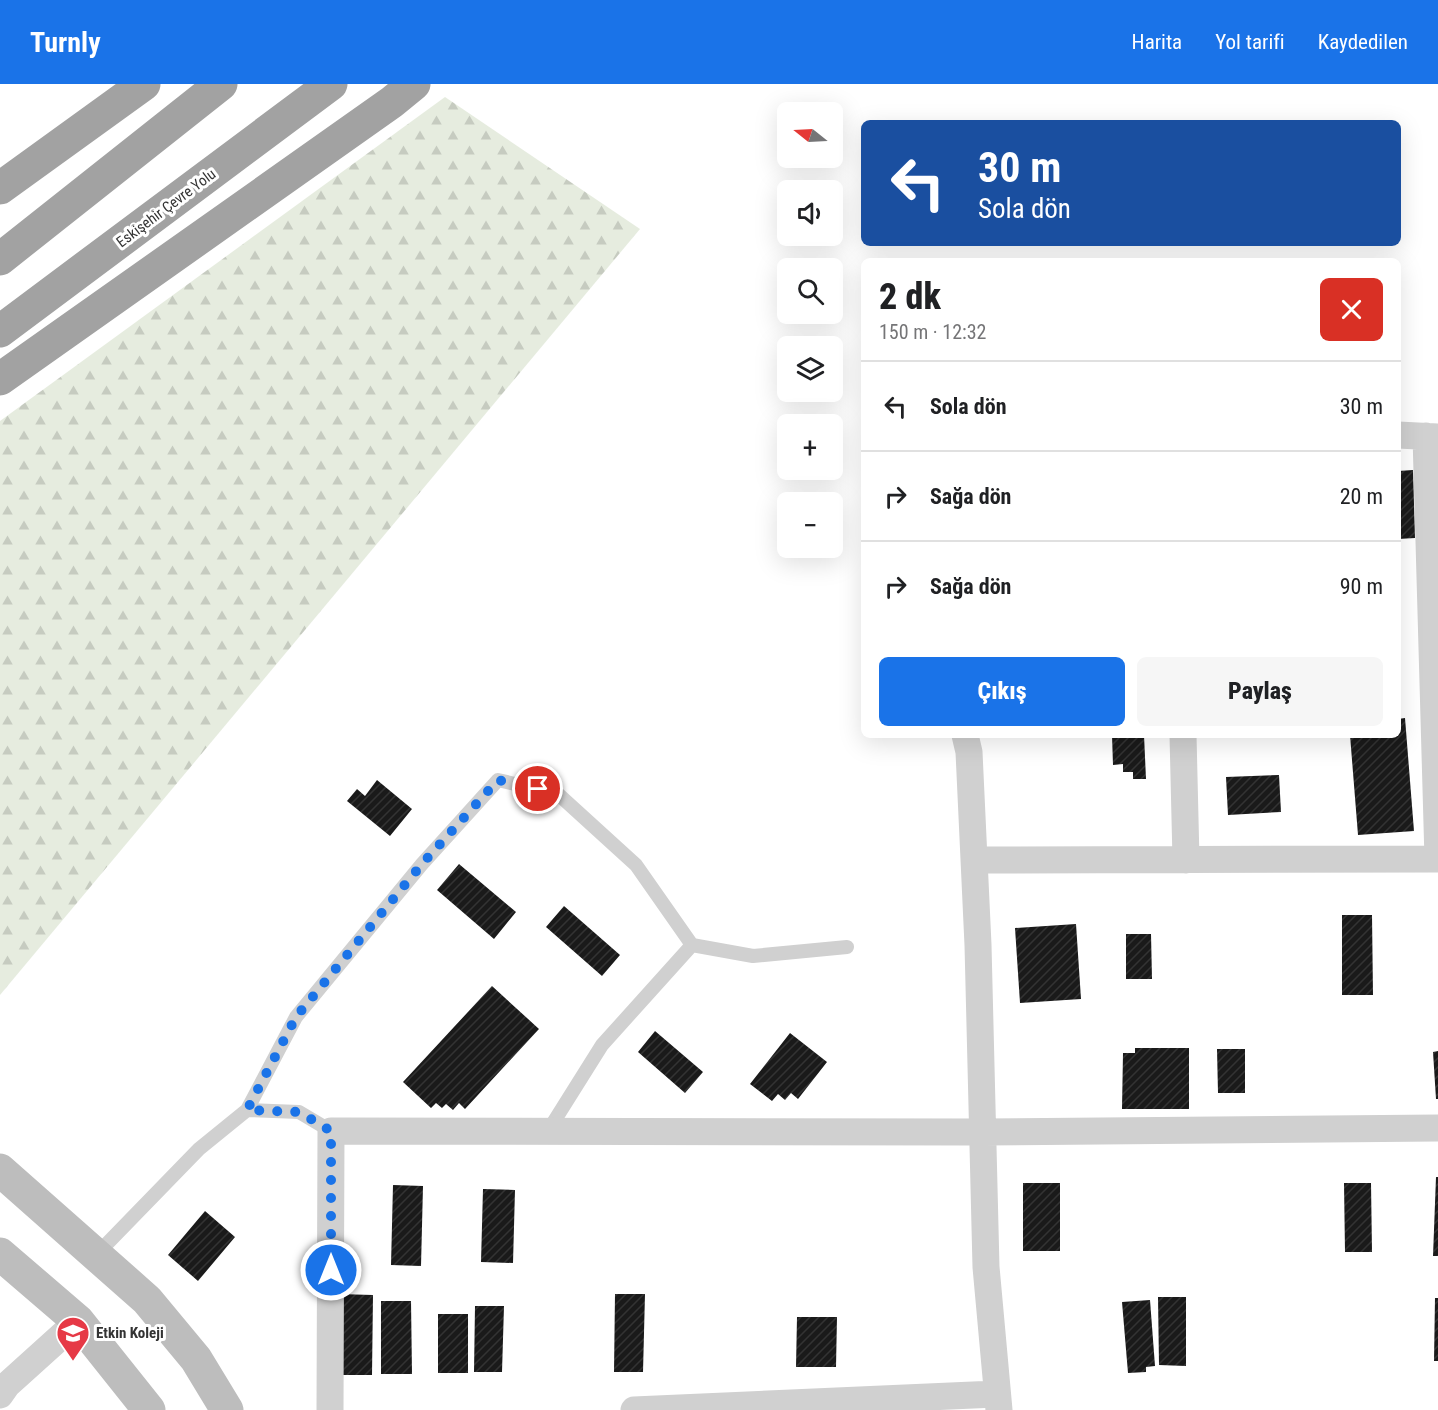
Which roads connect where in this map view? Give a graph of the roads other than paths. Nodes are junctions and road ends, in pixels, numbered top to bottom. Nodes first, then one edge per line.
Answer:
1 (144, 84) edge
2 (222, 84) edge
3 (331, 84) edge
4 (414, 84) edge
5 (0, 188) edge
6 (0, 258) edge
7 (0, 331) edge
8 (0, 379) edge
9 (1401, 435) edge
10 (1432, 437) edge
11 (966, 738) edge
12 (1183, 738) edge
13 (1438, 859) edge
14 (974, 860) junction
15 (1186, 860) junction
16 (692, 945) junction
17 (847, 947) dead end
18 (247, 1110) junction
19 (1438, 1128) edge
20 (331, 1131) junction
21 (548, 1131) junction
22 (983, 1132) junction
23 (0, 1170) edge
24 (0, 1254) edge
25 (96, 1255) junction
26 (78, 1321) junction
27 (0, 1395) edge
28 (997, 1402) edge
29 (149, 1410) edge
30 (227, 1410) edge
31 (330, 1410) edge
32 (634, 1410) edge

1 - 5 highway
2 - 6 highway
3 - 7 highway, Eskişehir Çevre Yolu
4 - 8 highway
9 - 10 street
10 - 13 street
11 - 14 street
12 - 15 street
13 - 15 street
14 - 15 street
14 - 22 street
16 - 17 lane
16 - 18 lane
16 - 21 lane
18 - 20 lane
18 - 25 lane
19 - 22 street
20 - 21 street
20 - 31 street
21 - 22 street
22 - 28 street
23 - 25 main road
24 - 26 main road
25 - 30 main road
26 - 27 street
26 - 29 main road
28 - 32 street

